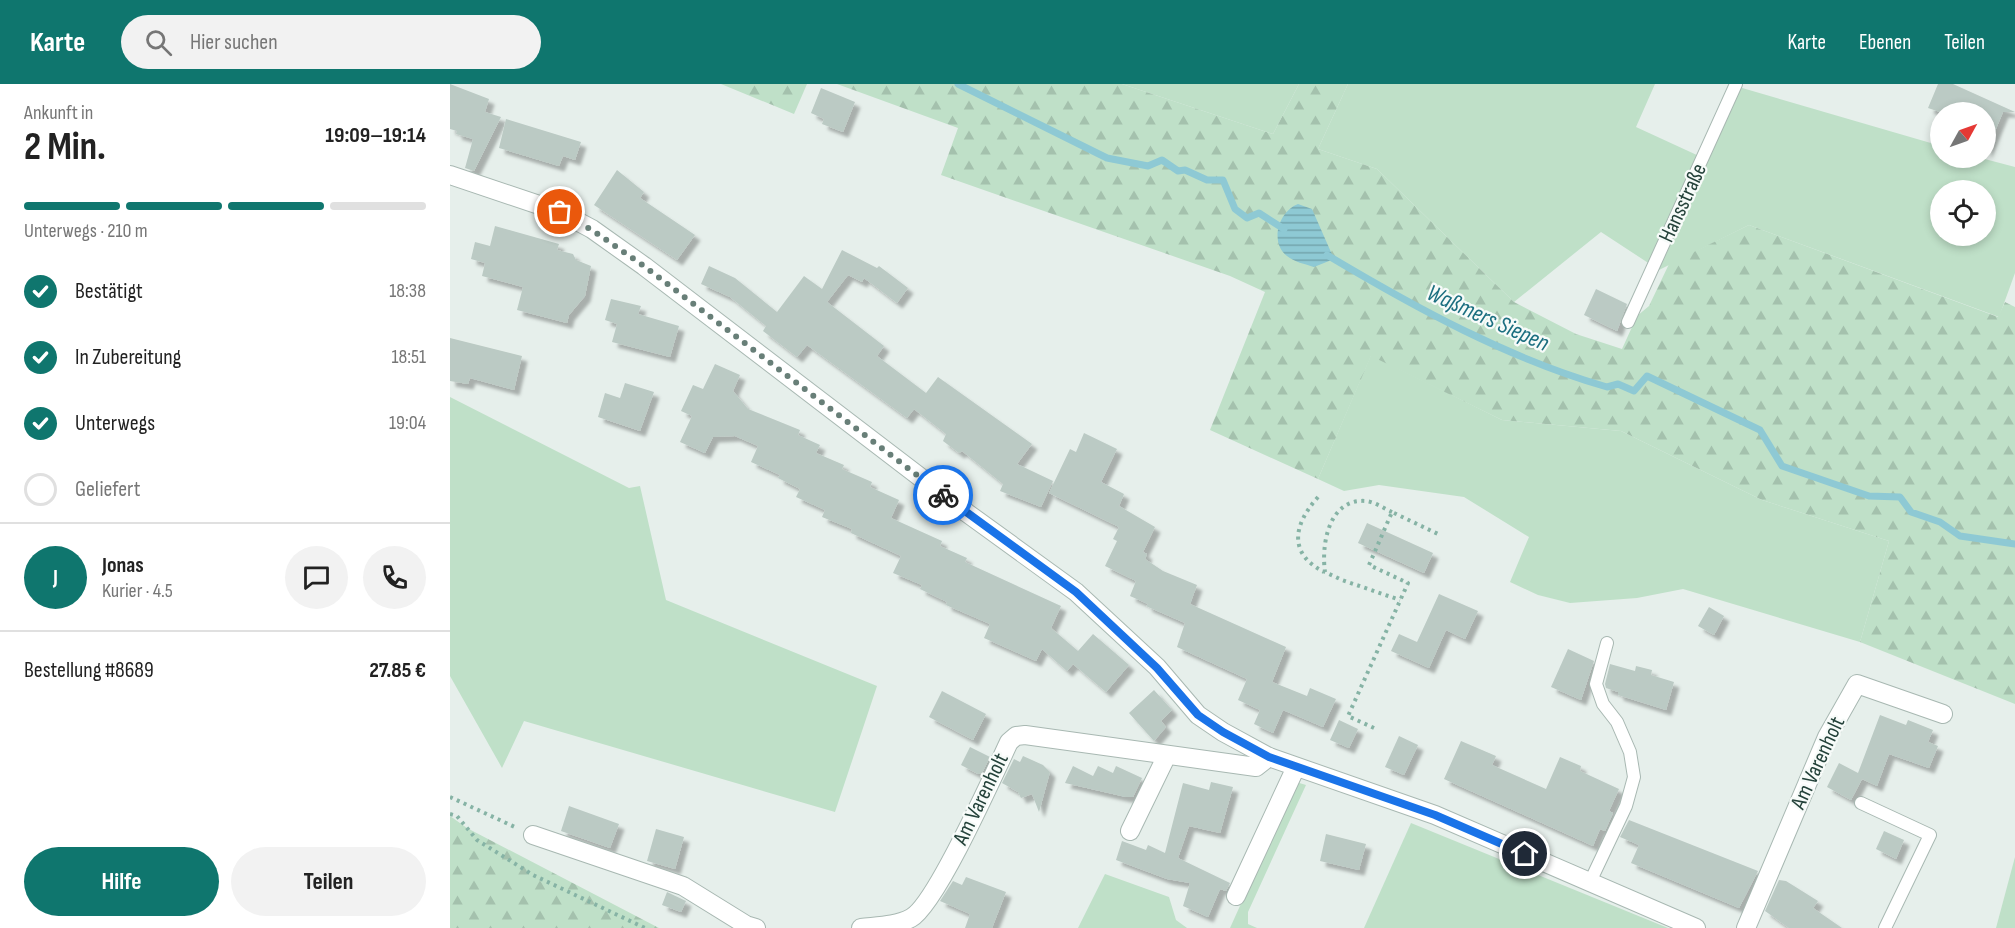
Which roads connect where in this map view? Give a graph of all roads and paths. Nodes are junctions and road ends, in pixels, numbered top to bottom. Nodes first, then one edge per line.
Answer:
1 (1736, 84) edge
2 (450, 175) edge
3 (1628, 321) dead end
4 (1318, 497) dead end
5 (1392, 512) junction
6 (1438, 534) dead end
7 (1325, 572) junction
8 (1400, 600) junction
9 (1607, 643) dead end
10 (1943, 714) dead end
11 (1374, 728) dead end
12 (1167, 755) junction
13 (1269, 757) junction
14 (1296, 767) junction
15 (450, 797) edge
16 (1861, 803) dead end
17 (450, 814) edge
18 (1130, 831) dead end
19 (533, 835) joint
20 (1590, 882) junction
21 (1236, 896) dead end
22 (645, 928) edge
23 (756, 928) edge
24 (861, 928) edge
25 (1696, 928) edge
26 (1746, 928) edge
27 (1885, 928) edge

1 - 3 lane, Hansstraße
2 - 13 street
4 - 7 path
5 - 6 path
5 - 7 path
5 - 8 path
7 - 8 path
8 - 11 path
9 - 20 lane
10 - 26 street, Am Varenholt
12 - 13 street, Am Varenholt
12 - 18 street
12 - 24 street, Am Varenholt
13 - 14 street
14 - 20 street
14 - 21 street
15 - 19 path
16 - 27 lane
17 - 22 path
19 - 23 street
20 - 25 street

